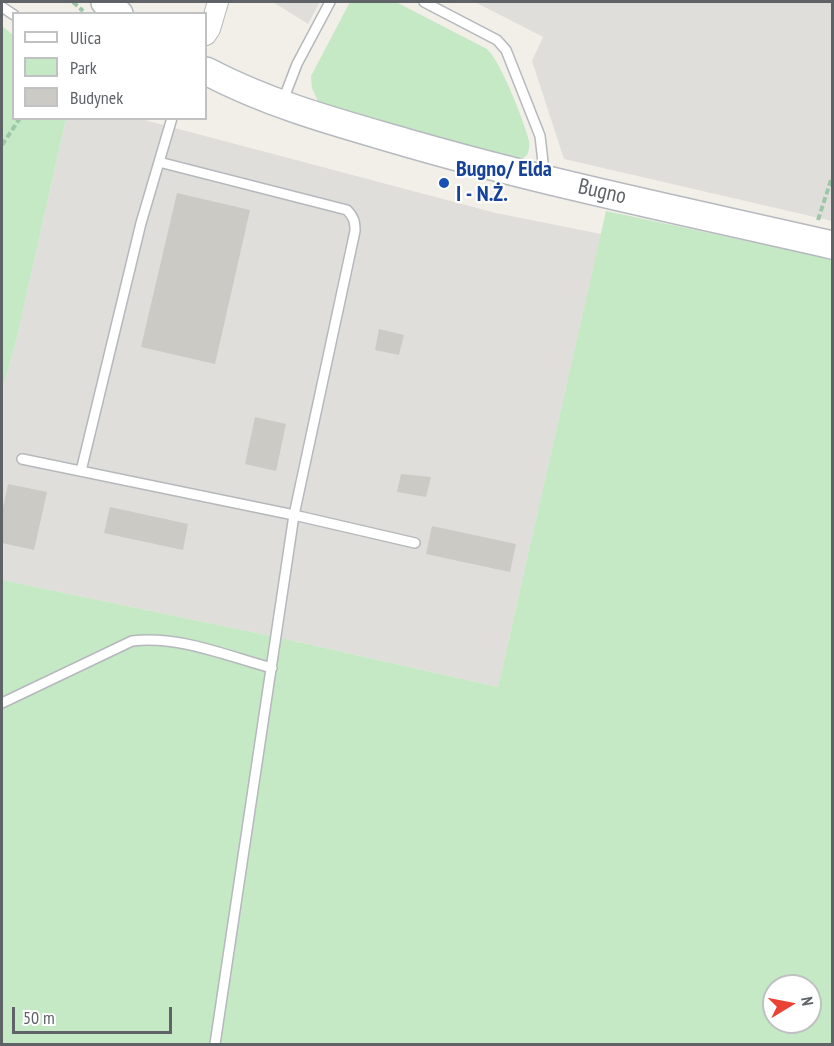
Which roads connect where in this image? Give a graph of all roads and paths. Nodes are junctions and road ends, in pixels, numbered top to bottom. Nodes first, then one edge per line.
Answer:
1 (105, 2) edge
2 (218, 2) edge
3 (330, 2) edge
4 (424, 2) edge
5 (117, 12) edge
6 (207, 34) edge
7 (207, 72) edge
8 (281, 105) junction
9 (19, 120) edge
10 (171, 120) edge
11 (2, 145) edge
12 (159, 162) junction
13 (832, 177) edge
14 (540, 178) junction
15 (822, 243) edge
16 (22, 459) dead end
17 (81, 471) junction
18 (294, 515) junction
19 (415, 543) dead end
20 (272, 668) junction
21 (2, 703) edge
22 (215, 1044) edge

1 - 5 street
2 - 6 street
3 - 8 lane
4 - 14 lane
7 - 8 street, Bugno
8 - 14 street, Bugno
9 - 11 path
10 - 12 lane
12 - 17 lane
12 - 18 lane
13 - 15 path
14 - 15 street, Bugno
16 - 17 lane
17 - 18 lane
18 - 19 lane
18 - 20 lane
20 - 21 lane
20 - 22 lane

